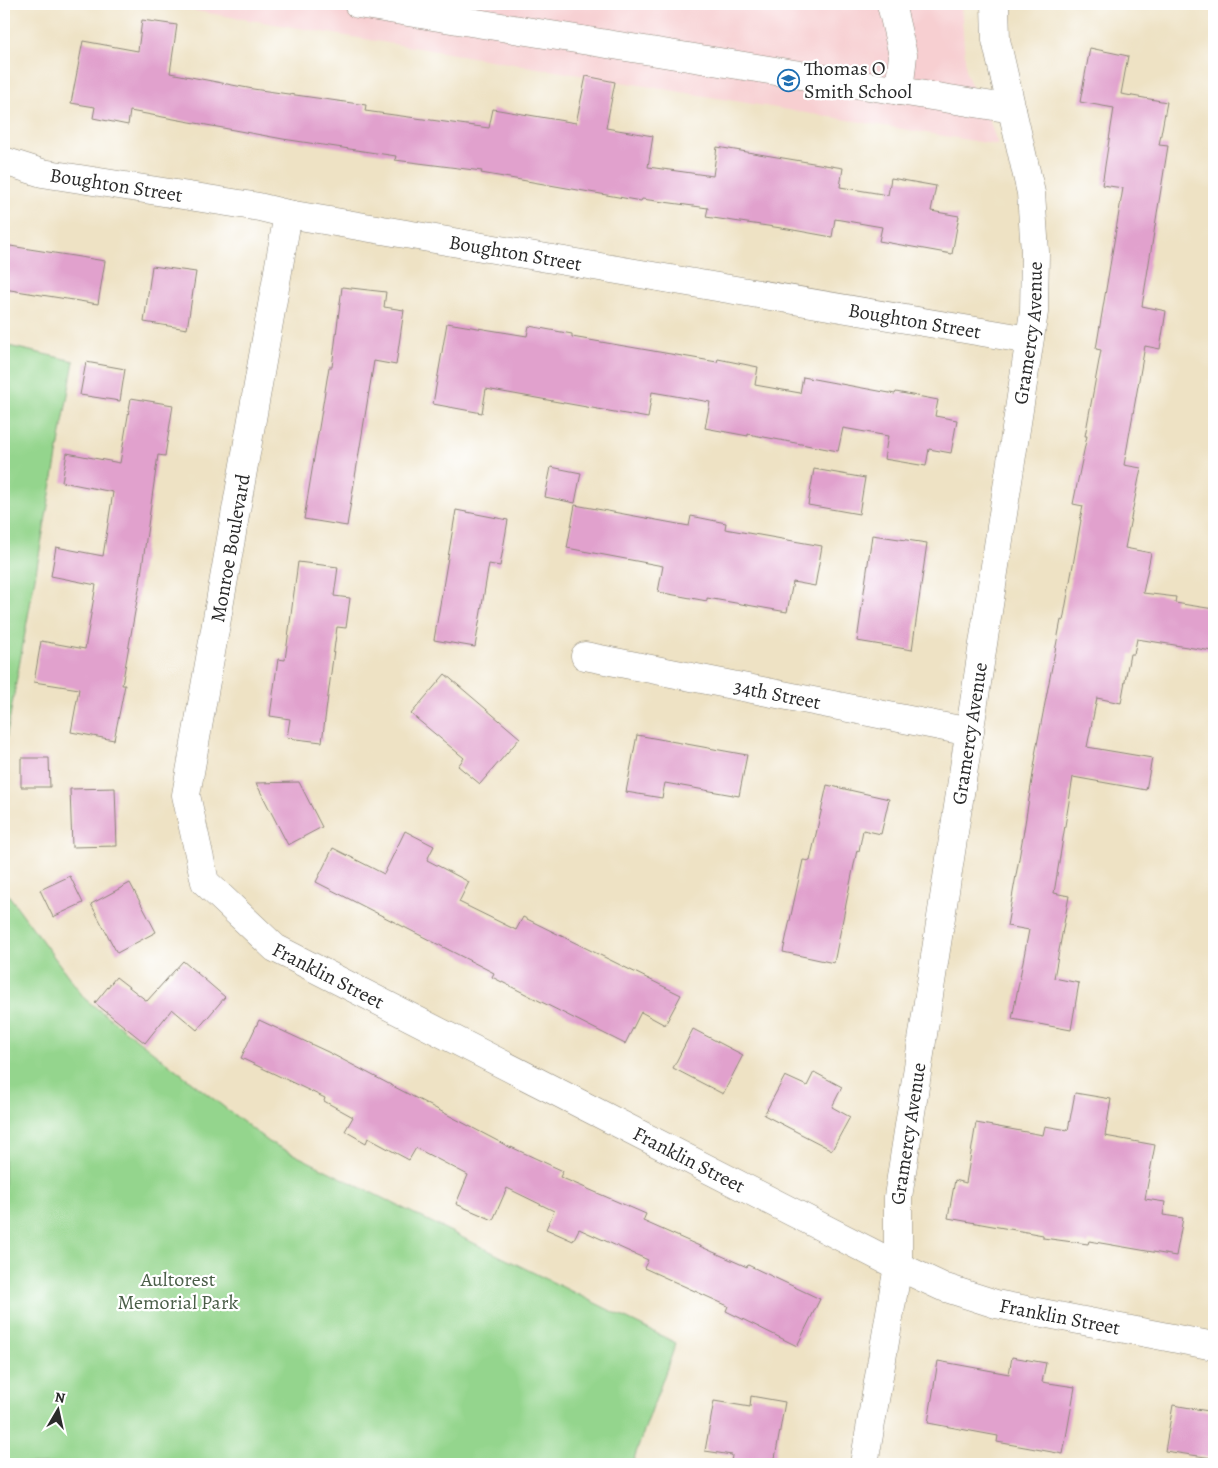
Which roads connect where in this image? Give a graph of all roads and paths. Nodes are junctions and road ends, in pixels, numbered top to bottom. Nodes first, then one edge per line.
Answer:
1 (358, 4) edge
2 (891, 4) edge
3 (995, 4) edge
4 (898, 91) junction
5 (1012, 109) junction
6 (4, 161) edge
7 (288, 214) junction
8 (1029, 340) junction
9 (585, 656) dead end
10 (970, 732) junction
11 (205, 882) joint
12 (898, 1266) junction
13 (1214, 1346) edge
14 (864, 1464) edge

1 - 4 street
2 - 4 street
3 - 5 street, Gramercy Avenue
4 - 5 street
5 - 8 street, Gramercy Avenue
6 - 7 street, Boughton Street
7 - 8 street, Boughton Street
7 - 11 street, Monroe Boulevard
8 - 10 street, Gramercy Avenue
9 - 10 street, 34th Street
10 - 12 street, Gramercy Avenue
11 - 12 street, Franklin Street
12 - 13 street, Franklin Street
12 - 14 street, Gramercy Avenue

